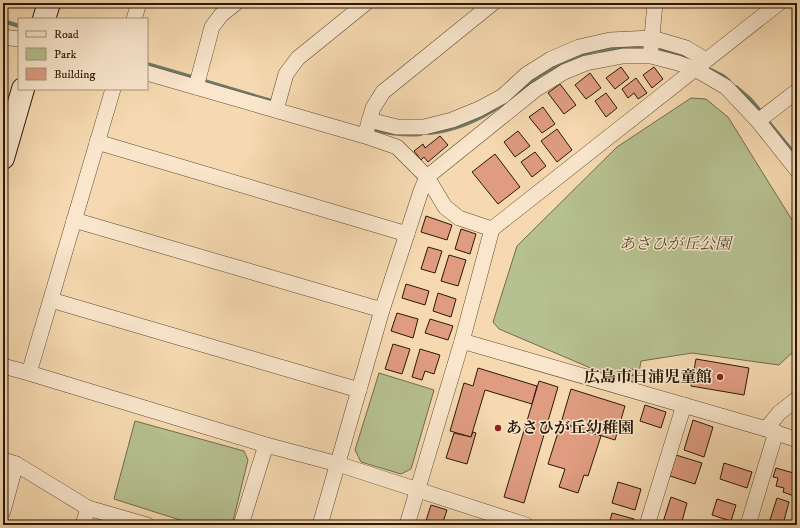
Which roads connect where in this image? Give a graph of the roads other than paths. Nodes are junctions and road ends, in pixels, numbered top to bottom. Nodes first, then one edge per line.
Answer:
1 (49, 3) edge
2 (139, 3) edge
3 (236, 3) edge
4 (366, 3) edge
5 (492, 3) edge
6 (655, 3) edge
7 (779, 3) edge
8 (44, 18) edge
9 (134, 18) edge
10 (3, 37) edge
11 (652, 38) junction
12 (18, 39) edge
13 (651, 56) junction
14 (701, 65) junction
15 (148, 73) edge
16 (196, 87) junction
17 (23, 90) edge
18 (113, 90) edge
19 (797, 91) edge
20 (276, 110) junction
21 (370, 120) junction
22 (758, 121) junction
23 (365, 136) junction
24 (97, 142) junction
25 (3, 158) edge
26 (797, 170) edge
27 (427, 177) junction
28 (74, 220) junction
29 (492, 229) junction
30 (407, 234) junction
31 (51, 300) junction
32 (382, 310) junction
33 (462, 341) junction
34 (3, 366) edge
35 (29, 373) junction
36 (359, 390) junction
37 (797, 399) edge
38 (684, 405) junction
39 (771, 431) junction
40 (797, 440) edge
41 (266, 445) junction
42 (10, 462) edge
43 (338, 464) junction
44 (417, 490) junction
45 (88, 508) junction
46 (3, 511) edge
47 (488, 519) edge
48 (83, 525) edge
49 (147, 525) edge
50 (241, 525) edge
51 (320, 525) edge
52 (407, 525) edge
53 (526, 525) edge
54 (647, 525) edge
55 (748, 525) edge

1 - 8 street
2 - 9 street
3 - 16 street
4 - 20 street
5 - 21 street
6 - 11 street
7 - 14 street
10 - 12 street
11 - 13 street
11 - 14 street
11 - 21 street
13 - 14 street
13 - 27 street
14 - 22 street
14 - 29 street
15 - 16 street
16 - 20 street
17 - 25 street
18 - 24 street
19 - 22 street
20 - 23 street
21 - 23 street
22 - 26 street
23 - 27 street
24 - 28 street
24 - 30 street
27 - 29 street
27 - 30 street
28 - 31 street
28 - 32 street
29 - 33 street
30 - 32 street
31 - 35 street
31 - 36 street
32 - 36 street
33 - 38 street
33 - 44 street
34 - 35 street
35 - 41 street
36 - 43 street
37 - 39 street
38 - 39 street
38 - 54 street
39 - 40 street
39 - 55 street
41 - 43 street
41 - 50 street
42 - 45 street
42 - 46 street
43 - 44 street
43 - 51 street
44 - 47 street
44 - 52 street
45 - 48 street
45 - 49 street
47 - 53 street

